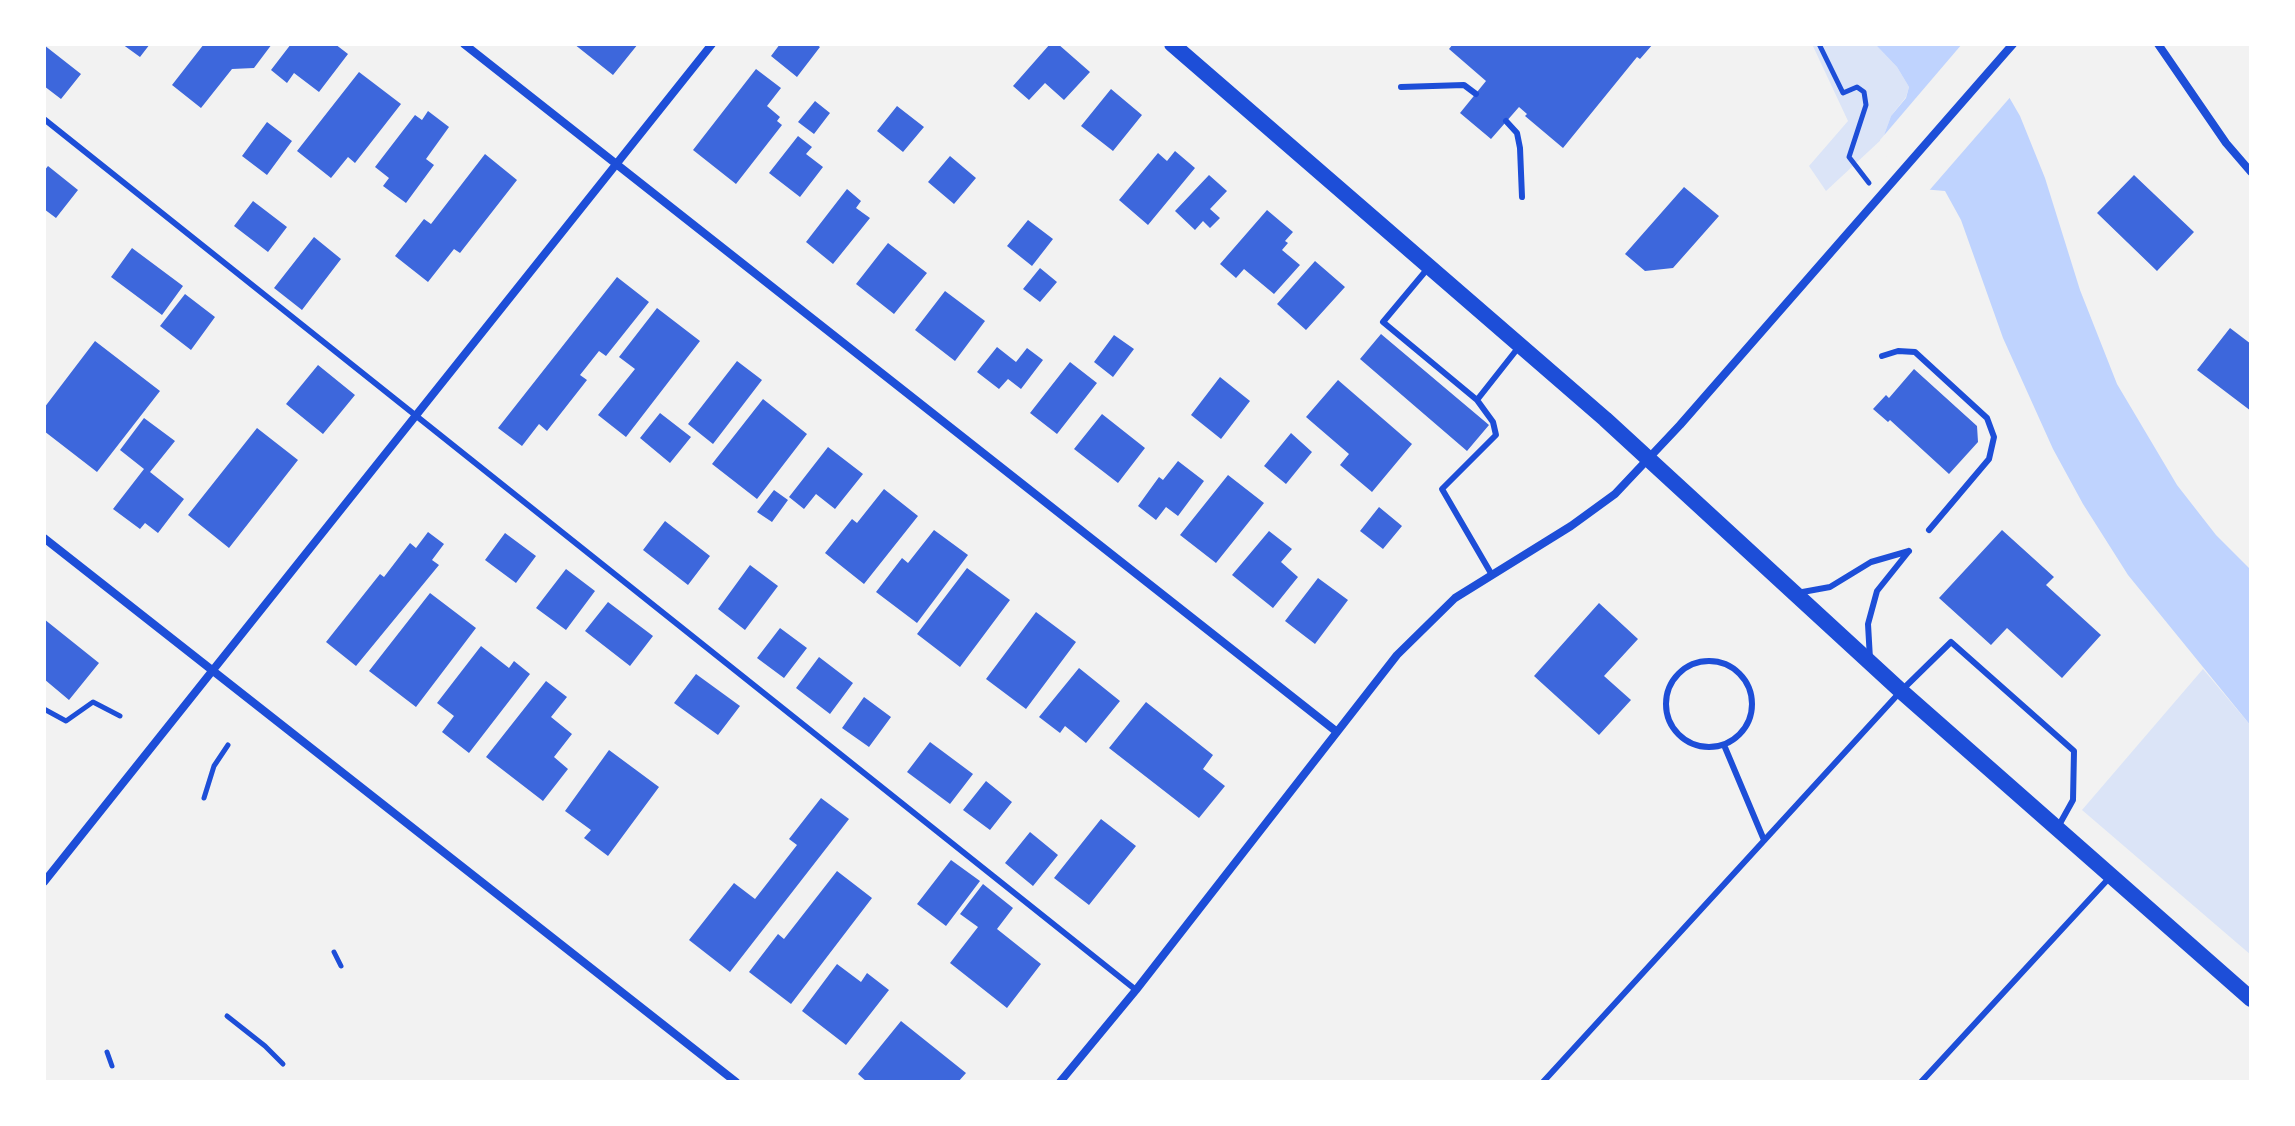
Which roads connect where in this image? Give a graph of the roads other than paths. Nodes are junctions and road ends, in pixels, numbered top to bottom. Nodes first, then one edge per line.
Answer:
1 (464, 44) edge
2 (712, 44) edge
3 (1172, 44) edge
4 (2013, 44) edge
5 (2158, 44) edge
6 (1401, 87) dead end
7 (1476, 94) dead end
8 (44, 119) edge
9 (1506, 121) dead end
10 (617, 164) junction
11 (2251, 172) edge
12 (1522, 197) dead end
13 (1429, 267) junction
14 (1520, 346) junction
15 (1882, 356) dead end
16 (1477, 400) junction
17 (416, 416) junction
18 (1648, 459) junction
19 (1929, 530) dead end
20 (44, 538) edge
21 (1492, 575) junction
22 (1796, 593) junction
23 (1870, 661) junction
24 (213, 670) junction
25 (1901, 691) junction
26 (1337, 732) junction
27 (1724, 745) junction
28 (2058, 827) junction
29 (1764, 840) junction
30 (2111, 876) junction
31 (44, 882) edge
32 (1136, 990) junction
33 (2251, 999) edge
34 (736, 1082) edge
35 (1060, 1082) edge
36 (1543, 1082) edge
37 (1921, 1082) edge

1 - 10 street
2 - 10 street
3 - 13 main road
4 - 18 street
5 - 11 street
6 - 7 lane
8 - 17 lane
9 - 12 lane
10 - 17 street
10 - 26 street
13 - 14 main road
13 - 16 lane
14 - 16 lane
14 - 18 main road
15 - 19 lane
16 - 21 lane
17 - 24 street
17 - 32 lane
18 - 21 street
18 - 22 main road
20 - 24 street
21 - 26 street
22 - 23 main road
22 - 23 lane
23 - 25 main road
24 - 31 street
24 - 34 street
25 - 28 main road
25 - 28 lane
25 - 29 lane
26 - 32 street
27 - 27 lane
27 - 29 lane
28 - 30 main road
29 - 36 lane
30 - 33 main road
30 - 37 lane
32 - 35 street

